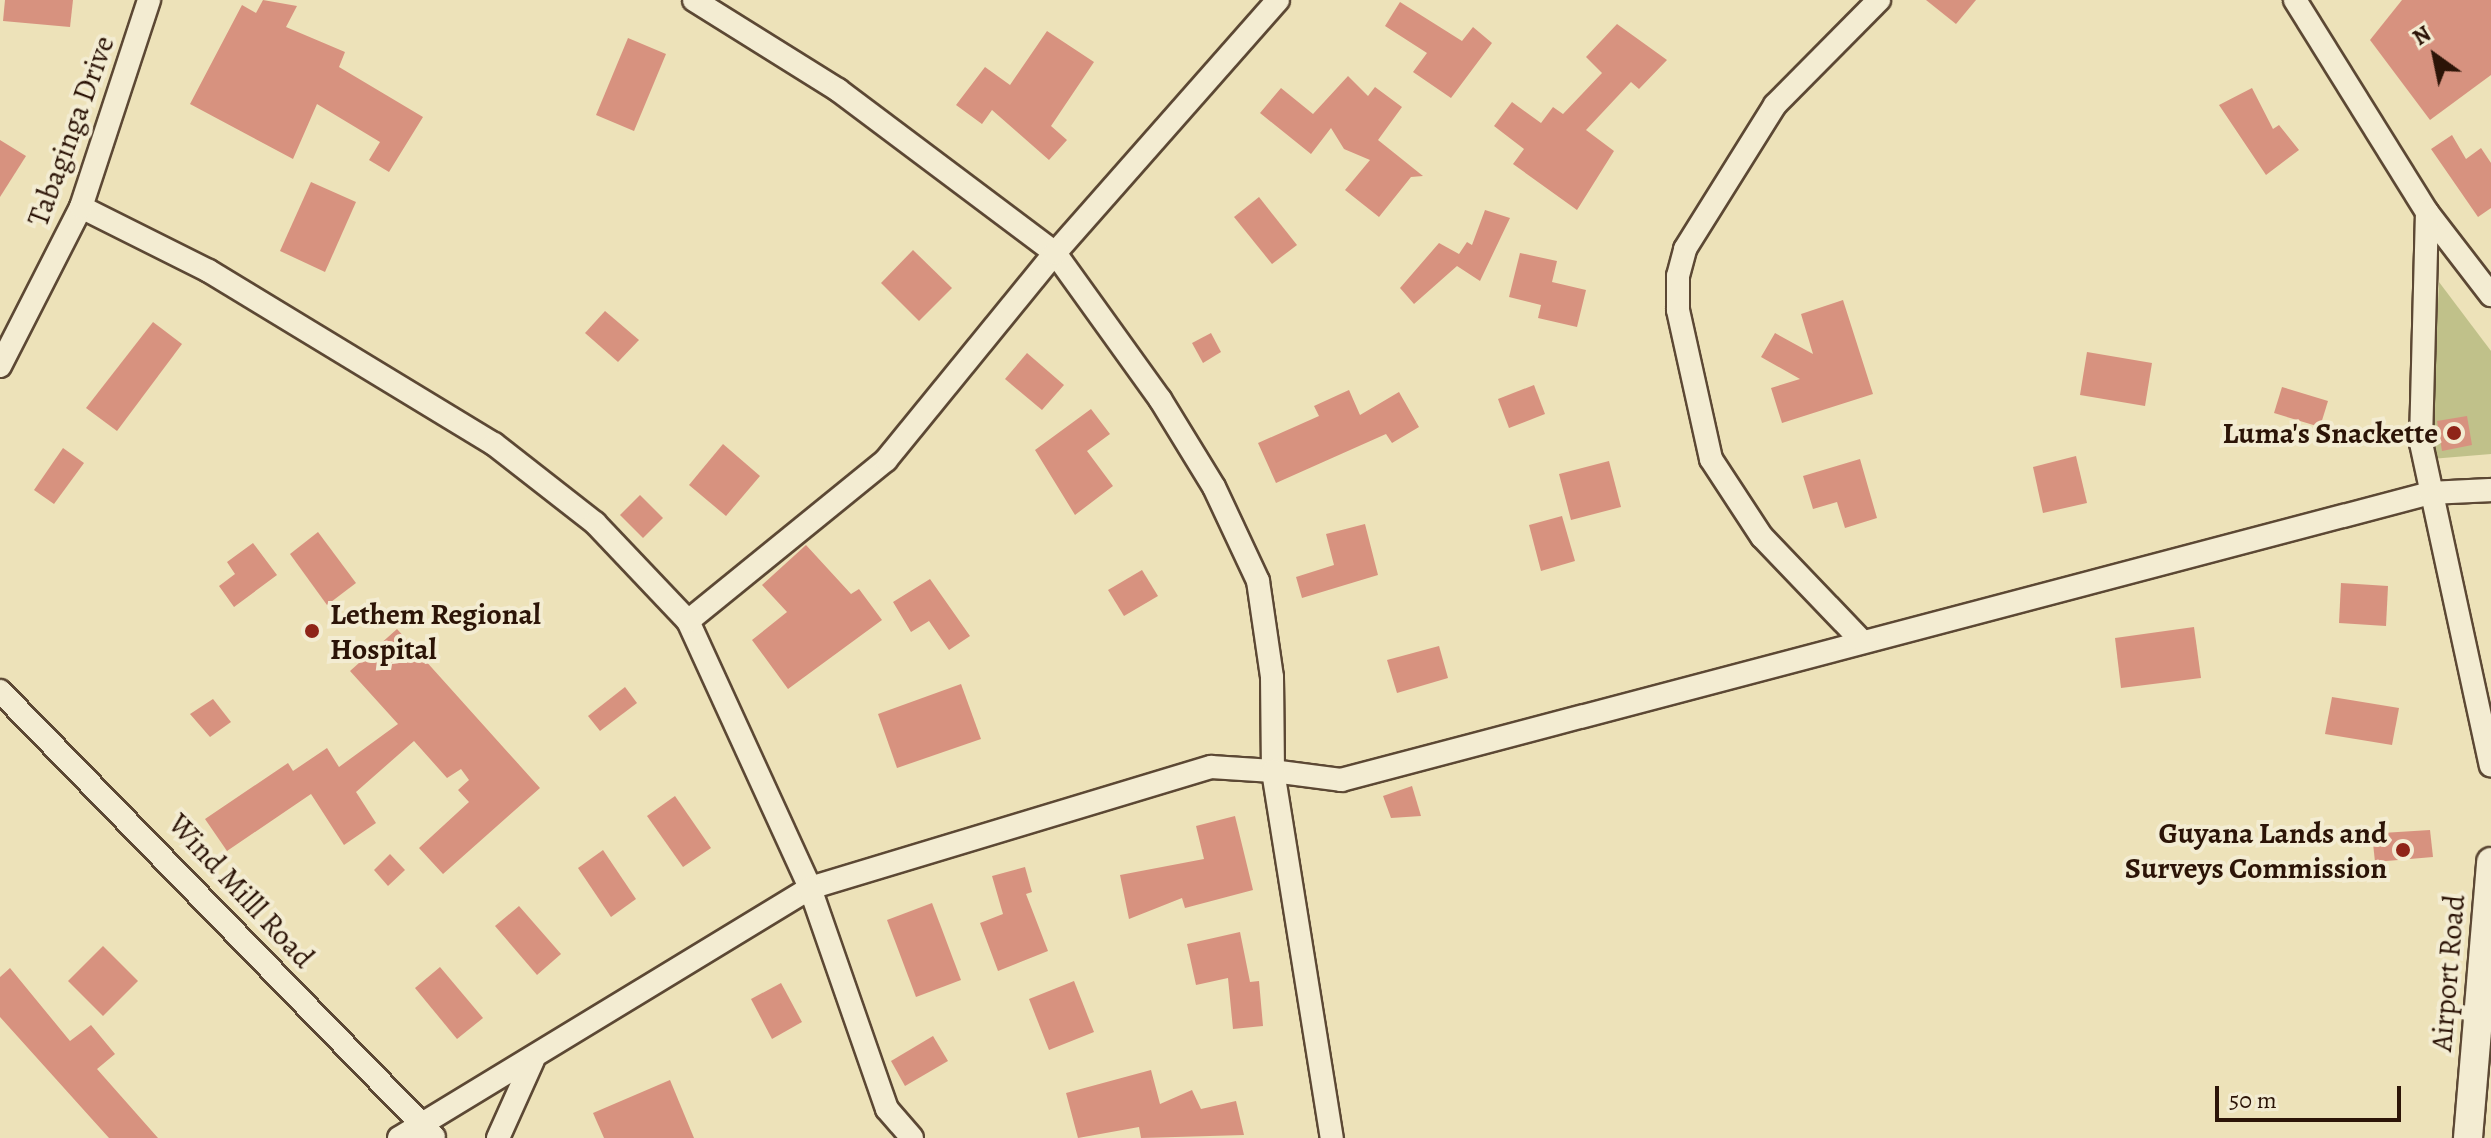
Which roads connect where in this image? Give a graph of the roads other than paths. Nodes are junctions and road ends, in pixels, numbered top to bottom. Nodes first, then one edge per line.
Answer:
1 (149, 0) edge
2 (694, 0) edge
3 (1278, 0) edge
4 (1879, 0) edge
5 (2295, 0) edge
6 (81, 207) junction
7 (2427, 212) junction
8 (1055, 253) junction
9 (2491, 295) edge
10 (0, 366) edge
11 (2491, 490) edge
12 (2430, 493) junction
13 (688, 621) junction
14 (1859, 638) junction
15 (0, 691) edge
16 (2491, 766) edge
17 (1273, 771) junction
18 (2491, 862) edge
19 (810, 888) junction
20 (2487, 950) edge
21 (534, 1059) junction
22 (429, 1133) edge
23 (399, 1138) edge
24 (498, 1138) edge
25 (912, 1138) edge
26 (1332, 1138) edge
27 (2468, 1138) edge

1 - 6 street, Tabaginga Drive
2 - 8 street
3 - 8 street
4 - 14 street
5 - 7 street
6 - 10 street, Tabaginga Drive
6 - 13 street
7 - 9 street
7 - 12 street
8 - 13 street
8 - 17 street
11 - 12 street
12 - 14 street
12 - 16 street
13 - 19 street
14 - 17 street
15 - 22 street, Wind Milll Road
17 - 19 street
17 - 26 street
18 - 20 street, Airport Road
19 - 21 street
19 - 25 street
20 - 27 street, Airport Road
21 - 22 street
21 - 24 street
22 - 23 street

